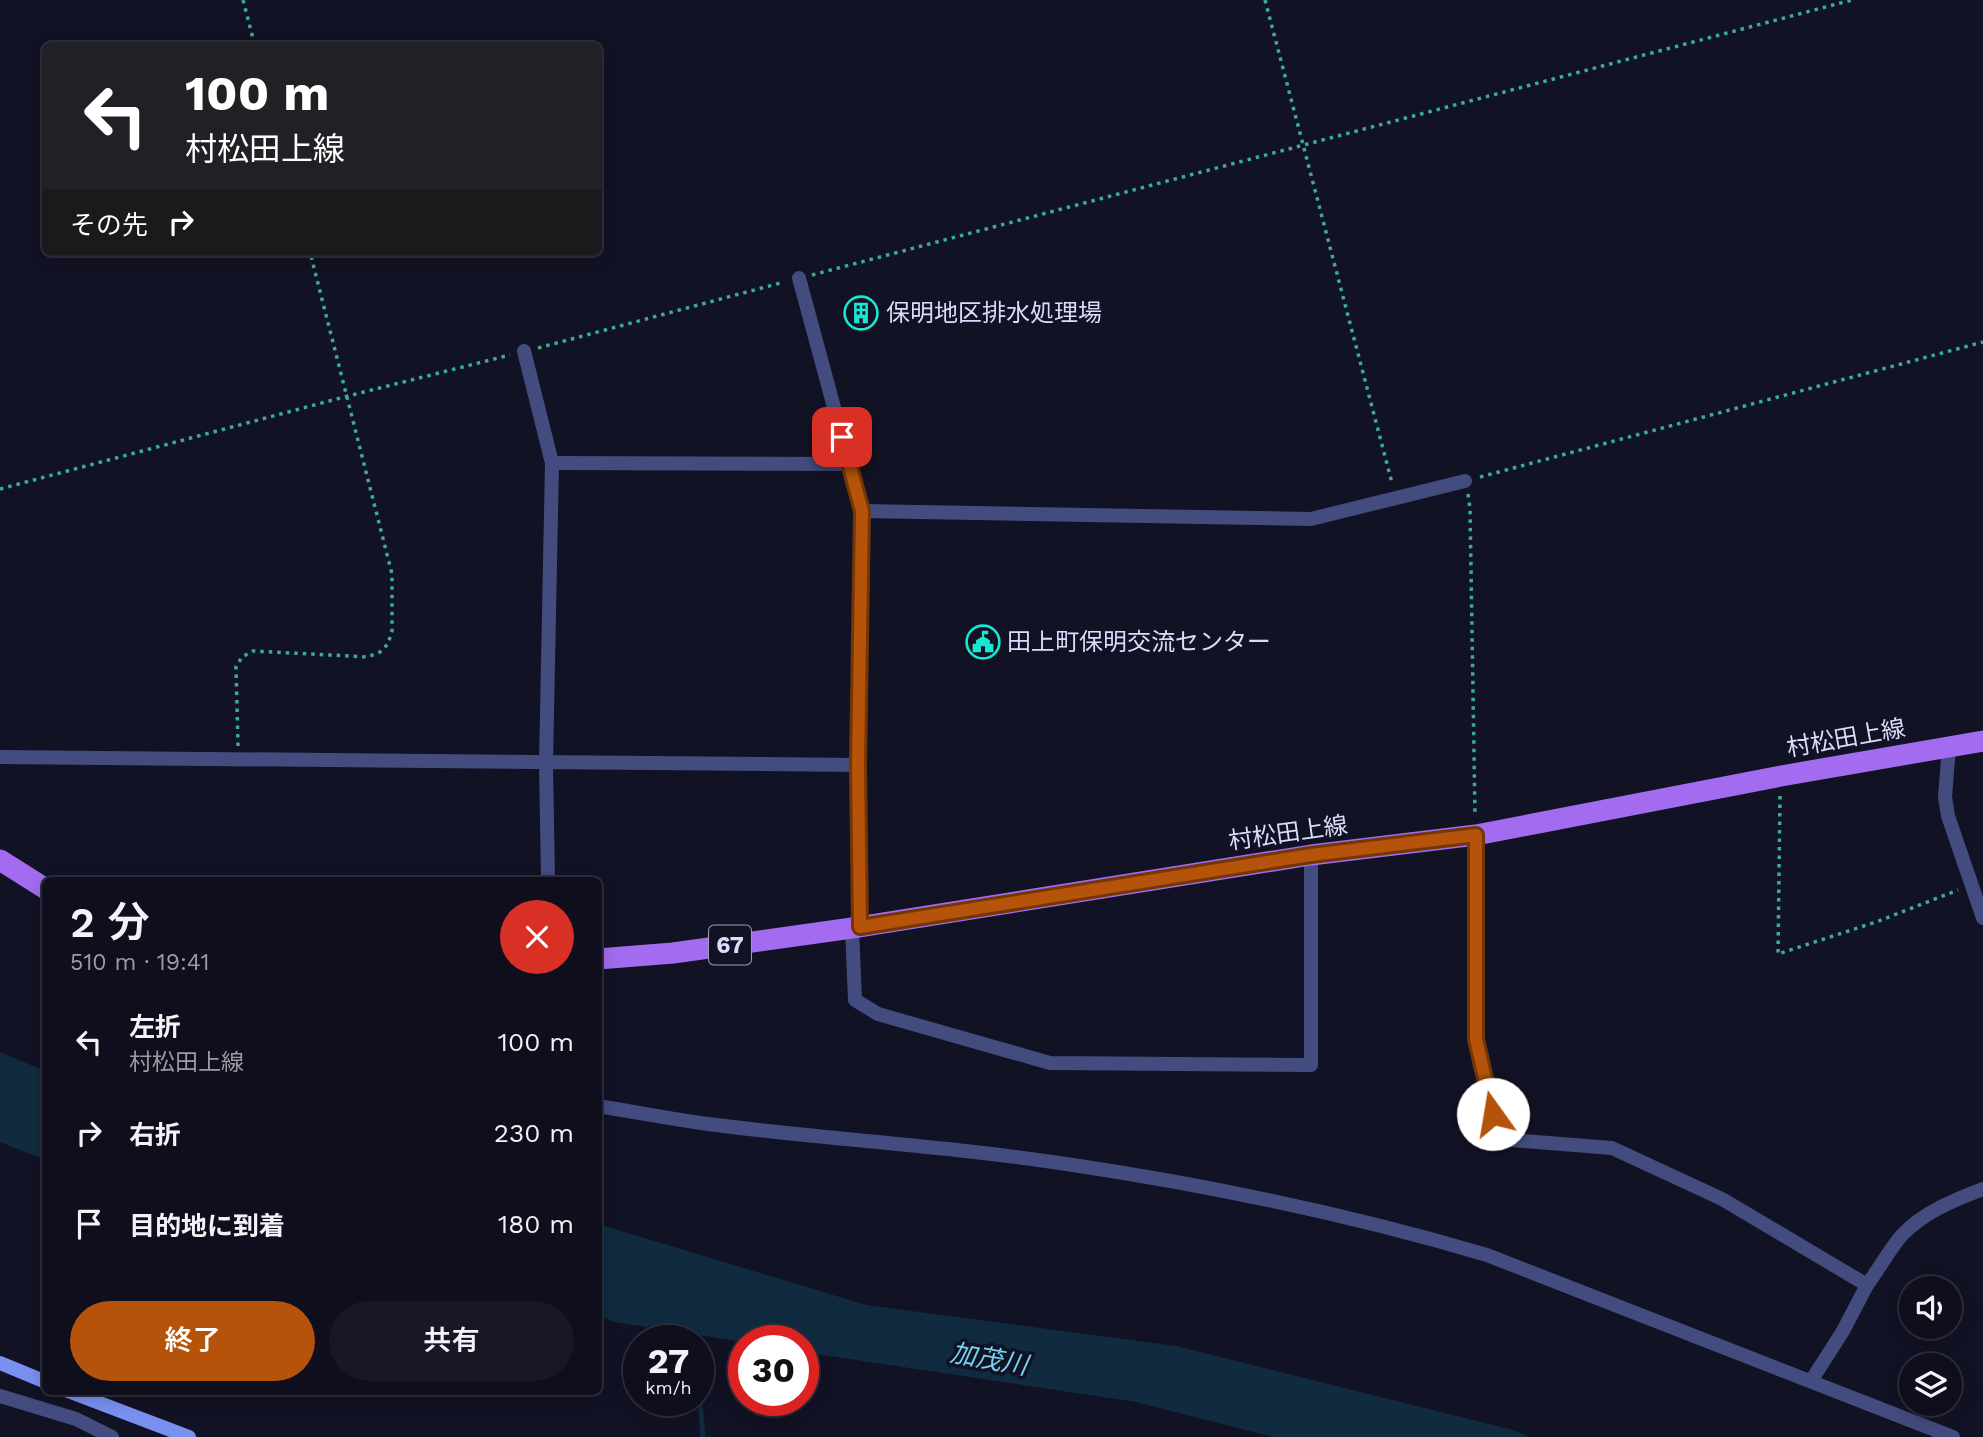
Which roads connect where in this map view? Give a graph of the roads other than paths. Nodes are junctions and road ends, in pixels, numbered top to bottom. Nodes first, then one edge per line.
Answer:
1 (799, 278) road end
2 (524, 351) road end
3 (552, 463) junction
4 (849, 464) junction
5 (1465, 481) road end
6 (862, 511) junction
7 (1983, 741) edge
8 (1949, 747) junction
9 (0, 757) edge
10 (547, 764) junction
11 (858, 765) junction
12 (1476, 835) junction
13 (1311, 855) junction
14 (0, 860) edge
15 (548, 877) edge
16 (42, 886) edge
17 (1983, 918) edge
18 (856, 927) junction
19 (602, 959) edge
20 (602, 1107) edge
21 (1983, 1189) edge
22 (1867, 1285) junction
23 (0, 1363) edge
24 (42, 1380) edge
25 (1811, 1381) junction
26 (79, 1395) edge
27 (0, 1396) edge
28 (112, 1437) edge
29 (189, 1437) edge
30 (1953, 1437) edge

1 - 4 street
2 - 3 street
3 - 4 street
3 - 10 street
4 - 6 street
5 - 6 street
6 - 11 street
7 - 8 main road, 村松田上線 / 67
8 - 12 main road, 村松田上線 / 67
8 - 17 street
9 - 10 street
10 - 11 street
10 - 15 street
11 - 18 street
12 - 13 main road, 村松田上線 / 67
12 - 22 street
13 - 18 main road, 村松田上線 / 67
13 - 18 street
14 - 16 main road
18 - 19 main road, 村松田上線 / 67
20 - 25 street
21 - 22 street
22 - 25 street
23 - 24 street
25 - 30 street
26 - 29 street
27 - 28 street

